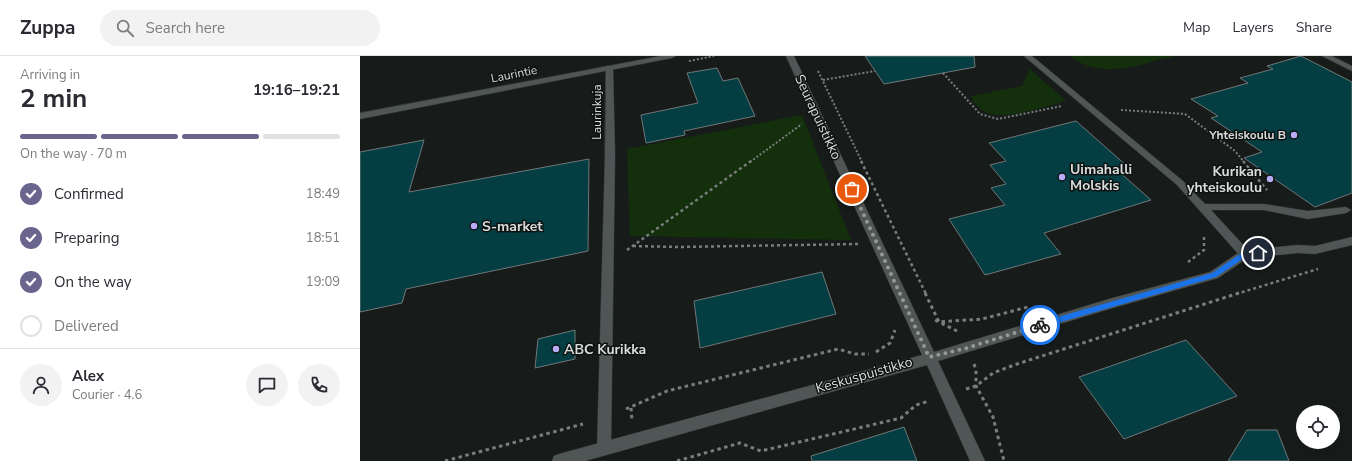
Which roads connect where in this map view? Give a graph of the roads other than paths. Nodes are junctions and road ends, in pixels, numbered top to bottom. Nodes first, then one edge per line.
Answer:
1 (672, 56) edge
2 (790, 56) edge
3 (1028, 56) edge
4 (1326, 56) edge
5 (609, 68) junction
6 (1352, 69) edge
7 (360, 116) edge
8 (1202, 207) junction
9 (1346, 210) dead end
10 (1352, 241) edge
11 (1245, 254) junction
12 (929, 357) junction
13 (604, 448) junction
14 (559, 461) edge
15 (978, 461) edge

1 - 5 street, Laurintie
2 - 12 street, Seurapuistikko
3 - 8 street
4 - 6 street
5 - 7 street, Laurintie
5 - 13 street, Laurinkuja
8 - 9 street
8 - 11 street
10 - 11 street, Keskuspuistikko
11 - 12 street, Keskuspuistikko
12 - 13 street, Keskuspuistikko
12 - 15 street, Seurapuistikko
13 - 14 street, Keskuspuistikko

